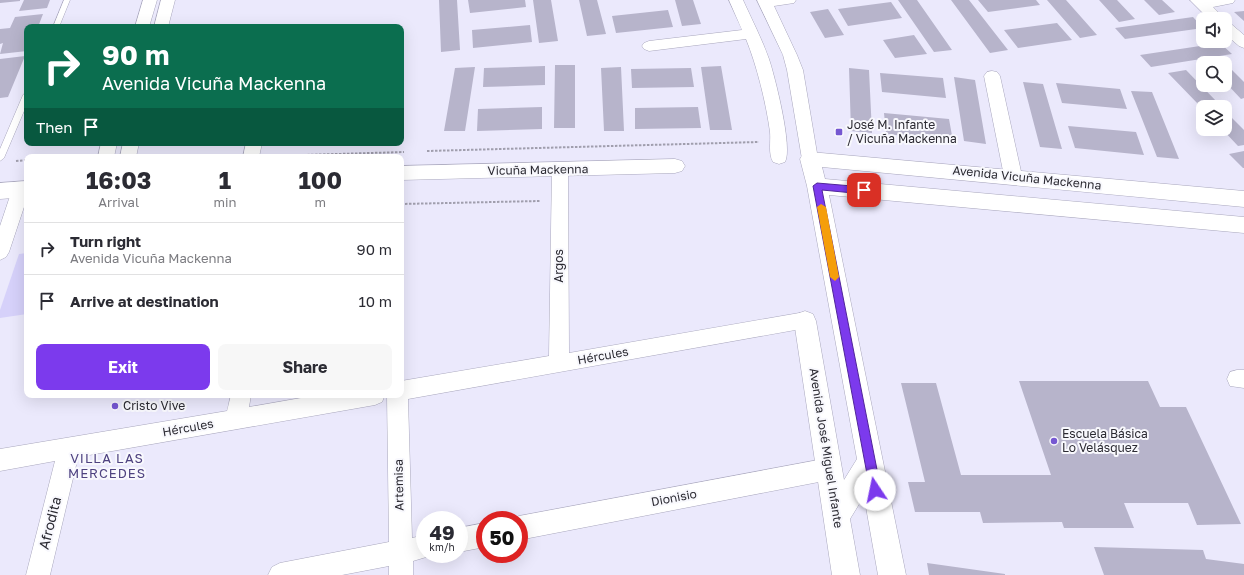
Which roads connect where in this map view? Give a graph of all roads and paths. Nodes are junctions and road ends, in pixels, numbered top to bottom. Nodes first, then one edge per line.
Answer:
1 (67, 0) edge
2 (150, 0) edge
3 (168, 0) edge
4 (736, 0) edge
5 (789, 0) edge
6 (1228, 0) edge
7 (765, 2) edge
8 (1199, 2) edge
9 (1210, 12) edge
10 (57, 24) edge
11 (143, 24) edge
12 (162, 24) edge
13 (1232, 32) edge
14 (751, 34) junction
15 (1244, 43) edge
16 (650, 46) dead end
17 (992, 76) dead end
18 (24, 102) edge
19 (778, 141) junction
20 (427, 151) dead end
21 (129, 152) edge
22 (252, 152) edge
23 (411, 152) dead end
24 (0, 158) edge
25 (779, 158) dead end
26 (810, 159) junction
27 (674, 166) dead end
28 (560, 169) junction
29 (404, 174) edge
30 (1014, 176) junction
31 (1041, 179) junction
32 (817, 186) junction
33 (24, 190) edge
34 (0, 192) edge
35 (1244, 199) edge
36 (559, 200) junction
37 (990, 202) junction
38 (404, 204) edge
39 (1244, 225) edge
40 (0, 252) edge
41 (806, 322) joint
42 (559, 363) junction
43 (404, 390) edge
44 (240, 398) edge
45 (359, 398) edge
46 (397, 398) edge
47 (235, 420) junction
48 (69, 448) junction
49 (0, 460) edge
50 (870, 461) junction
51 (829, 469) junction
52 (837, 516) junction
53 (528, 526) edge
54 (416, 548) edge
55 (401, 551) junction
56 (38, 575) edge
57 (280, 575) edge
58 (401, 575) edge
59 (846, 575) edge
60 (892, 575) edge

1 - 10 lane
2 - 11 street
3 - 12 street
4 - 14 street
5 - 7 street
6 - 8 street
7 - 26 street
8 - 9 street
13 - 15 street
14 - 16 street
14 - 19 street
17 - 30 street
18 - 24 lane
19 - 20 path
19 - 25 street
21 - 22 path
22 - 23 path
26 - 30 main road, Avenida Vicuña Mackenna
26 - 32 main road
27 - 28 main road, Vicuña Mackenna
28 - 29 main road, Vicuña Mackenna
28 - 36 street, Argos
30 - 31 main road, Avenida Vicuña Mackenna
31 - 35 main road, Avenida Vicuña Mackenna
31 - 37 main road
32 - 37 main road
32 - 50 main road
33 - 34 main road
33 - 40 street
36 - 38 path
36 - 42 street, Argos
37 - 39 main road
41 - 42 street, Hércules
41 - 51 main road, Avenida José Miguel Infante
42 - 43 street, Hércules
44 - 47 street
45 - 47 street, Hércules
46 - 55 street, Artemisa
47 - 48 street, Hércules
48 - 49 street, Hércules
48 - 56 street, Afrodita
50 - 52 main road
50 - 60 main road
51 - 52 main road, Avenida José Miguel Infante
51 - 53 street, Dionisio
52 - 59 main road, Avenida José Miguel Infante
54 - 55 street
55 - 57 street
55 - 58 street, Artemisa

